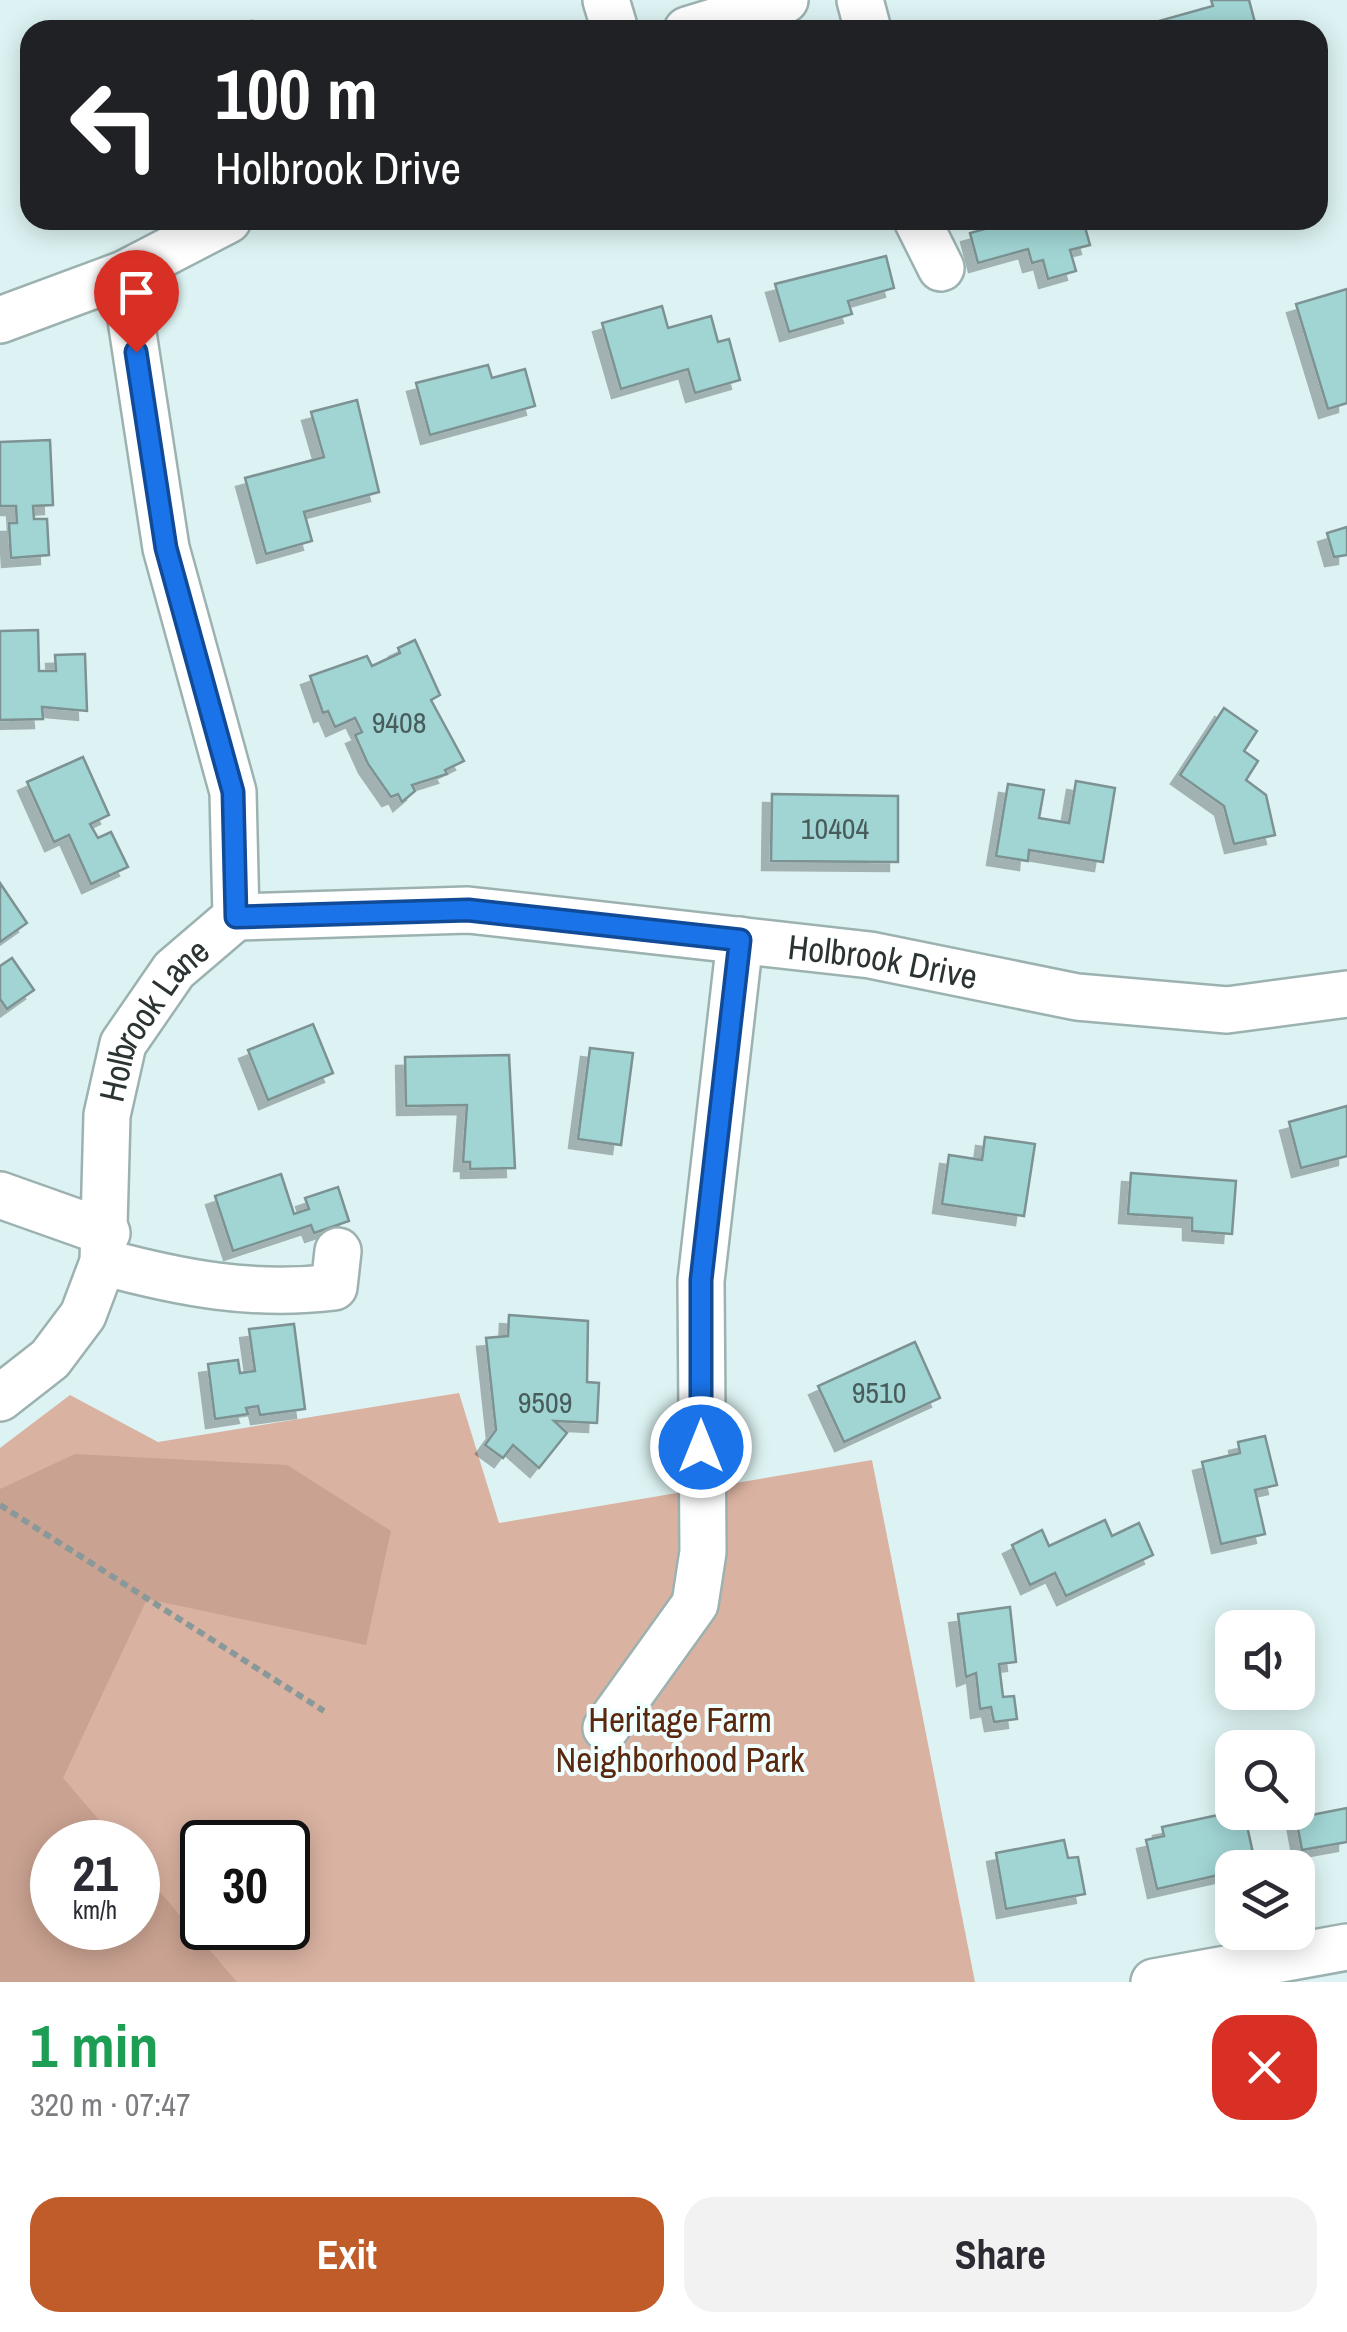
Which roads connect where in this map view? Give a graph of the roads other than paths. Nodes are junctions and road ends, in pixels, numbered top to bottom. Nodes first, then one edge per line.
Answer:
1 (785, 0) edge
2 (720, 20) edge
3 (209, 230) edge
4 (922, 230) edge
5 (941, 268) dead end
6 (124, 274) junction
7 (0, 320) edge
8 (236, 917) junction
9 (740, 940) junction
10 (1347, 994) edge
11 (0, 1196) edge
12 (105, 1247) junction
13 (338, 1251) dead end
14 (0, 1398) edge
15 (606, 1728) dead end
16 (1347, 1947) edge
17 (1154, 1982) edge

1 - 2 street
3 - 6 street
4 - 5 street
6 - 7 street
6 - 8 street, Holbrook Lane
8 - 9 street, Holbrook Drive
8 - 12 street, Holbrook Lane
9 - 10 street, Holbrook Drive
9 - 15 street
11 - 12 street
12 - 13 street
12 - 14 street, Holbrook Lane
16 - 17 street

